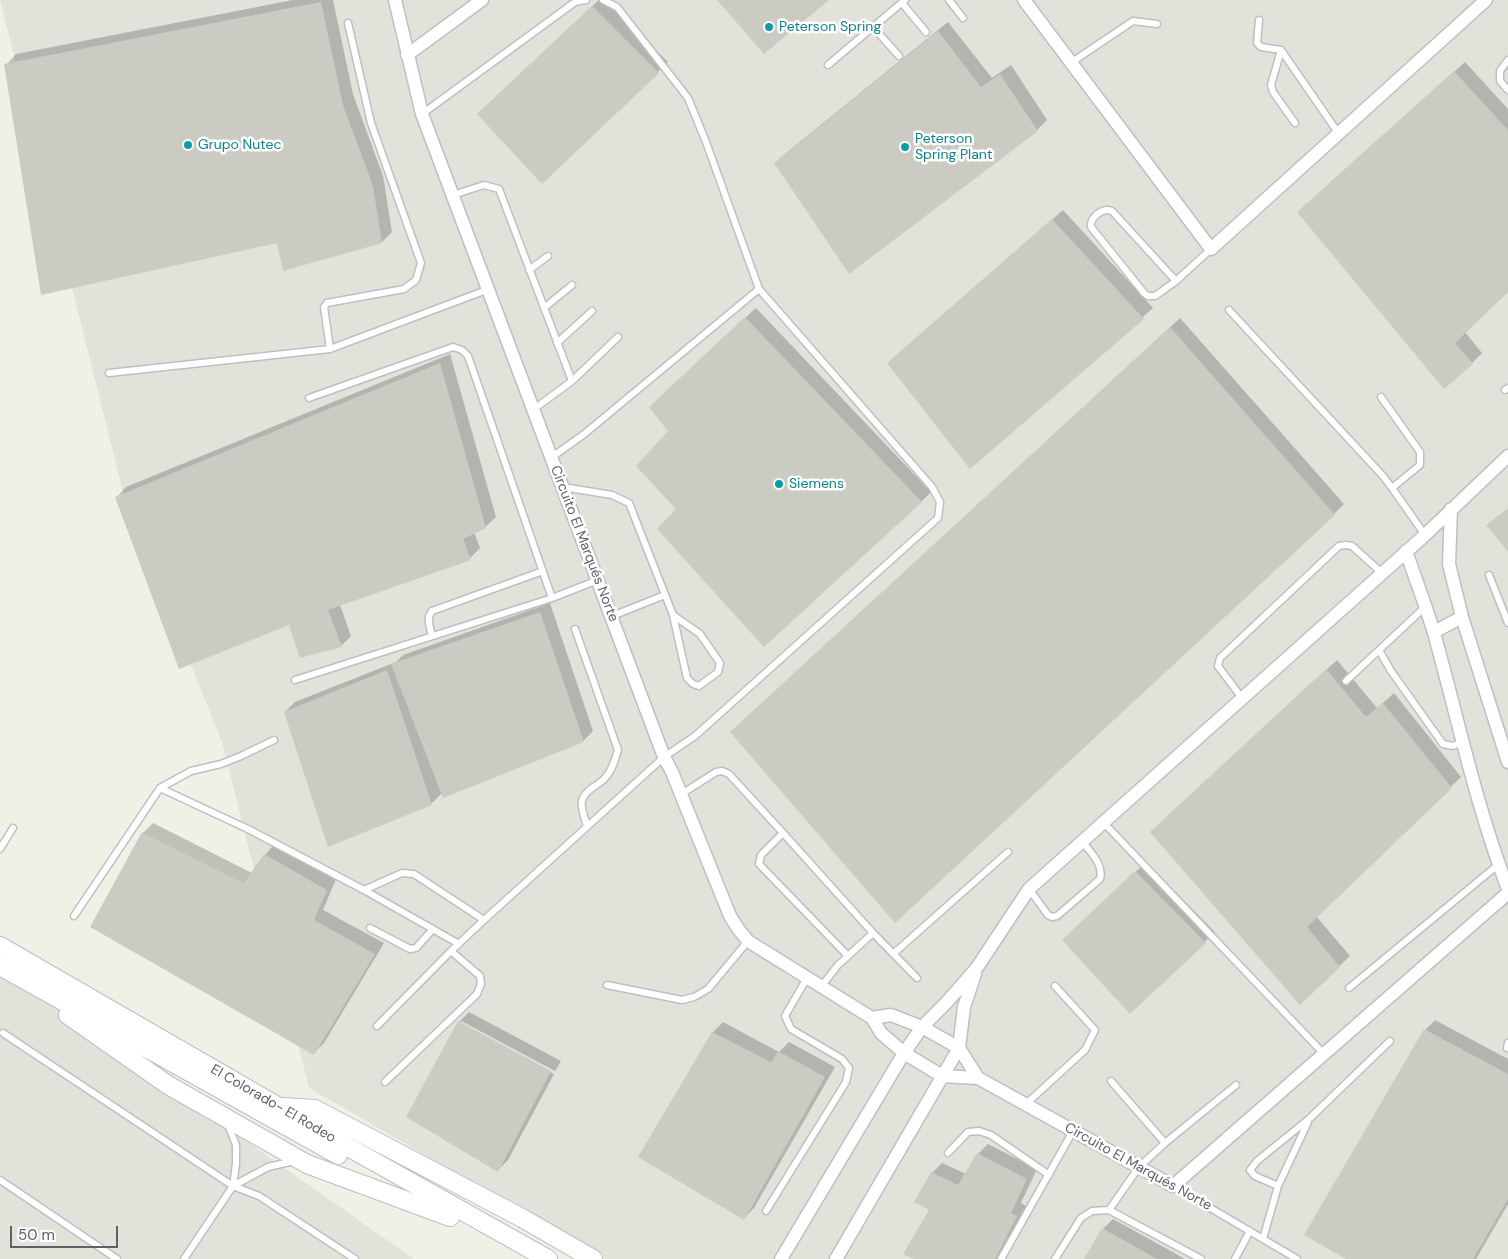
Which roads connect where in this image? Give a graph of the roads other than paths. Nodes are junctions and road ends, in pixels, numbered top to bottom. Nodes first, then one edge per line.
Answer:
1 (395, 0) edge
2 (482, 0) edge
3 (586, 0) edge
4 (603, 0) edge
5 (949, 0) edge
6 (1024, 0) edge
7 (1486, 0) edge
8 (904, 2) edge
9 (964, 18) dead end
10 (1259, 20) dead end
11 (348, 23) dead end
12 (1157, 24) dead end
13 (873, 27) junction
14 (926, 32) dead end
15 (1281, 50) junction
16 (407, 56) junction
17 (899, 56) dead end
18 (1508, 60) edge
19 (1072, 62) junction
20 (828, 65) dead end
21 (1508, 90) edge
22 (422, 114) junction
23 (1295, 123) dead end
24 (1339, 134) junction
25 (453, 195) junction
26 (1211, 250) junction
27 (548, 256) dead end
28 (529, 270) junction
29 (1176, 281) junction
30 (572, 286) dead end
31 (489, 289) junction
32 (759, 289) junction
33 (544, 308) junction
34 (1230, 310) dead end
35 (592, 311) dead end
36 (618, 337) dead end
37 (557, 342) junction
38 (330, 349) junction
39 (109, 373) dead end
40 (572, 381) junction
41 (1381, 397) dead end
42 (309, 398) dead end
43 (534, 409) junction
44 (1508, 456) edge
45 (552, 457) junction
46 (563, 487) junction
47 (1392, 488) junction
48 (1451, 509) junction
49 (1425, 535) junction
50 (1406, 551) junction
51 (543, 571) junction
52 (1382, 572) junction
53 (1488, 575) dead end
54 (598, 580) junction
55 (665, 595) junction
56 (552, 598) junction
57 (1425, 607) junction
58 (673, 615) junction
59 (612, 616) junction
60 (1462, 617) junction
61 (1508, 623) edge
62 (575, 629) dead end
63 (1434, 632) junction
64 (432, 636) junction
65 (1379, 650) junction
66 (295, 680) dead end
67 (1346, 681) dead end
68 (1242, 698) junction
69 (274, 740) dead end
70 (1462, 742) junction
71 (664, 757) junction
72 (1508, 762) edge
73 (160, 788) junction
74 (680, 794) junction
75 (1103, 822) junction
76 (587, 826) junction
77 (13, 828) dead end
78 (783, 833) junction
79 (1082, 841) junction
80 (0, 849) edge
81 (1008, 852) dead end
82 (1499, 864) junction
83 (1029, 889) junction
84 (1508, 889) edge
85 (364, 890) junction
86 (1508, 893) edge
87 (74, 916) dead end
88 (484, 920) junction
89 (370, 928) dead end
90 (433, 929) junction
91 (874, 934) junction
92 (748, 941) junction
93 (459, 944) junction
94 (0, 946) edge
95 (451, 951) junction
96 (893, 954) junction
97 (848, 956) junction
98 (0, 967) edge
99 (976, 969) junction
100 (807, 978) junction
101 (917, 978) dead end
102 (607, 985) dead end
103 (821, 986) junction
104 (1055, 986) dead end
105 (1349, 988) dead end
106 (872, 1018) junction
107 (377, 1026) dead end
108 (922, 1026) junction
109 (3, 1033) dead end
110 (1390, 1040) dead end
111 (959, 1048) junction
112 (904, 1053) junction
113 (1324, 1054) junction
114 (942, 1076) junction
115 (978, 1078) junction
116 (385, 1082) dead end
117 (1111, 1082) dead end
118 (1236, 1085) dead end
119 (1026, 1104) junction
120 (280, 1107) junction
121 (225, 1118) junction
122 (1310, 1118) junction
123 (1073, 1131) junction
124 (1165, 1143) junction
125 (948, 1153) dead end
126 (299, 1160) junction
127 (1139, 1167) junction
128 (1048, 1175) junction
129 (0, 1180) edge
130 (233, 1186) junction
131 (1173, 1186) junction
132 (1278, 1186) junction
133 (1108, 1210) junction
134 (766, 1211) dead end
135 (450, 1217) junction
136 (1250, 1231) junction
137 (1263, 1239) junction
138 (1293, 1258) edge
139 (116, 1259) edge
140 (184, 1259) edge
141 (355, 1259) edge
142 (524, 1259) edge
143 (548, 1259) edge
144 (593, 1259) edge
145 (781, 1259) edge
146 (836, 1259) edge
147 (1001, 1259) edge
148 (1055, 1259) edge
149 (1201, 1259) edge
150 (1235, 1259) edge

1 - 16 street, Circuito El Marqués Norte
2 - 16 street
3 - 22 lane
4 - 32 lane
5 - 9 lane
6 - 19 street
7 - 24 street
8 - 13 lane
8 - 14 lane
10 - 15 lane
11 - 38 lane
12 - 19 lane
13 - 17 lane
13 - 20 lane
15 - 23 lane
15 - 24 lane
16 - 22 street, Circuito El Marqués Norte
18 - 21 lane
19 - 26 street
22 - 25 street, Circuito El Marqués Norte
24 - 26 street
25 - 28 lane
25 - 31 street, Circuito El Marqués Norte
26 - 29 lane
27 - 28 lane
28 - 33 lane
29 - 29 lane
30 - 33 lane
31 - 38 lane
31 - 43 street, Circuito El Marqués Norte
32 - 45 lane
32 - 71 lane
33 - 37 lane
34 - 47 lane
35 - 37 lane
36 - 40 lane
37 - 40 lane
38 - 39 lane
40 - 43 lane
41 - 47 lane
42 - 51 lane
43 - 45 street, Circuito El Marqués Norte
44 - 48 street
45 - 46 street, Circuito El Marqués Norte
46 - 54 street, Circuito El Marqués Norte
46 - 55 lane
47 - 49 lane
48 - 49 street
48 - 60 street
49 - 50 street
50 - 52 street
50 - 57 street
51 - 56 lane
51 - 64 lane
52 - 68 street
52 - 68 lane
53 - 61 lane
54 - 56 lane
54 - 59 street, Circuito El Marqués Norte
55 - 58 lane
55 - 59 lane
56 - 64 lane
57 - 63 street
57 - 65 lane
58 - 58 lane
59 - 71 street, Circuito El Marqués Norte
60 - 63 street
60 - 72 street
62 - 76 lane
63 - 70 street
64 - 66 lane
65 - 67 lane
65 - 70 lane
68 - 75 street
69 - 73 lane
70 - 82 street
71 - 74 street, Circuito El Marqués Norte
71 - 76 lane
73 - 85 lane
73 - 87 lane
74 - 78 lane
74 - 92 street, Circuito El Marqués Norte
75 - 79 street
75 - 113 lane
76 - 88 lane
77 - 80 lane
78 - 91 lane
78 - 97 lane
79 - 83 street
79 - 83 lane
81 - 96 lane
82 - 84 street
82 - 105 lane
83 - 99 street
85 - 88 lane
85 - 90 lane
86 - 113 street
88 - 93 lane
89 - 90 lane
90 - 93 lane
91 - 96 lane
91 - 97 lane
92 - 100 street, Circuito El Marqués Norte
92 - 102 lane
93 - 95 lane
94 - 120 main road, El Colorado- El Rodeo
95 - 107 lane
95 - 116 lane
96 - 101 lane
97 - 103 lane
98 - 121 main road
98 - 135 main road, El Colorado- El Rodeo
99 - 108 street
99 - 111 street
100 - 103 street, Circuito El Marqués Norte
100 - 134 lane
103 - 106 street, Circuito El Marqués Norte
104 - 119 lane
106 - 108 street, Circuito El Marqués Norte
106 - 112 street, Circuito El Marqués Norte
108 - 111 street, Circuito El Marqués Norte
108 - 112 street
109 - 130 lane
110 - 122 lane
111 - 114 street
111 - 115 street, Circuito El Marqués Norte
112 - 114 street, Circuito El Marqués Norte
112 - 145 street
113 - 131 street
114 - 115 street, Circuito El Marqués Norte
114 - 146 street
115 - 119 street, Circuito El Marqués Norte
117 - 124 lane
118 - 124 lane
119 - 123 street, Circuito El Marqués Norte
120 - 143 main road, El Colorado- El Rodeo
120 - 144 main road
121 - 126 main road
121 - 130 lane
122 - 132 lane
122 - 132 lane
123 - 127 street, Circuito El Marqués Norte
123 - 128 lane
124 - 127 lane
125 - 128 lane
126 - 130 lane
126 - 135 main road
127 - 131 street, Circuito El Marqués Norte
127 - 133 lane
128 - 147 lane
129 - 139 lane
130 - 140 lane
130 - 141 lane
131 - 136 lane, Circuito El Marqués Norte
132 - 137 lane
133 - 148 lane
133 - 149 lane
135 - 142 main road, El Colorado- El Rodeo
136 - 137 lane, Circuito El Marqués Norte
136 - 150 lane
137 - 138 lane, Circuito El Marqués Norte

